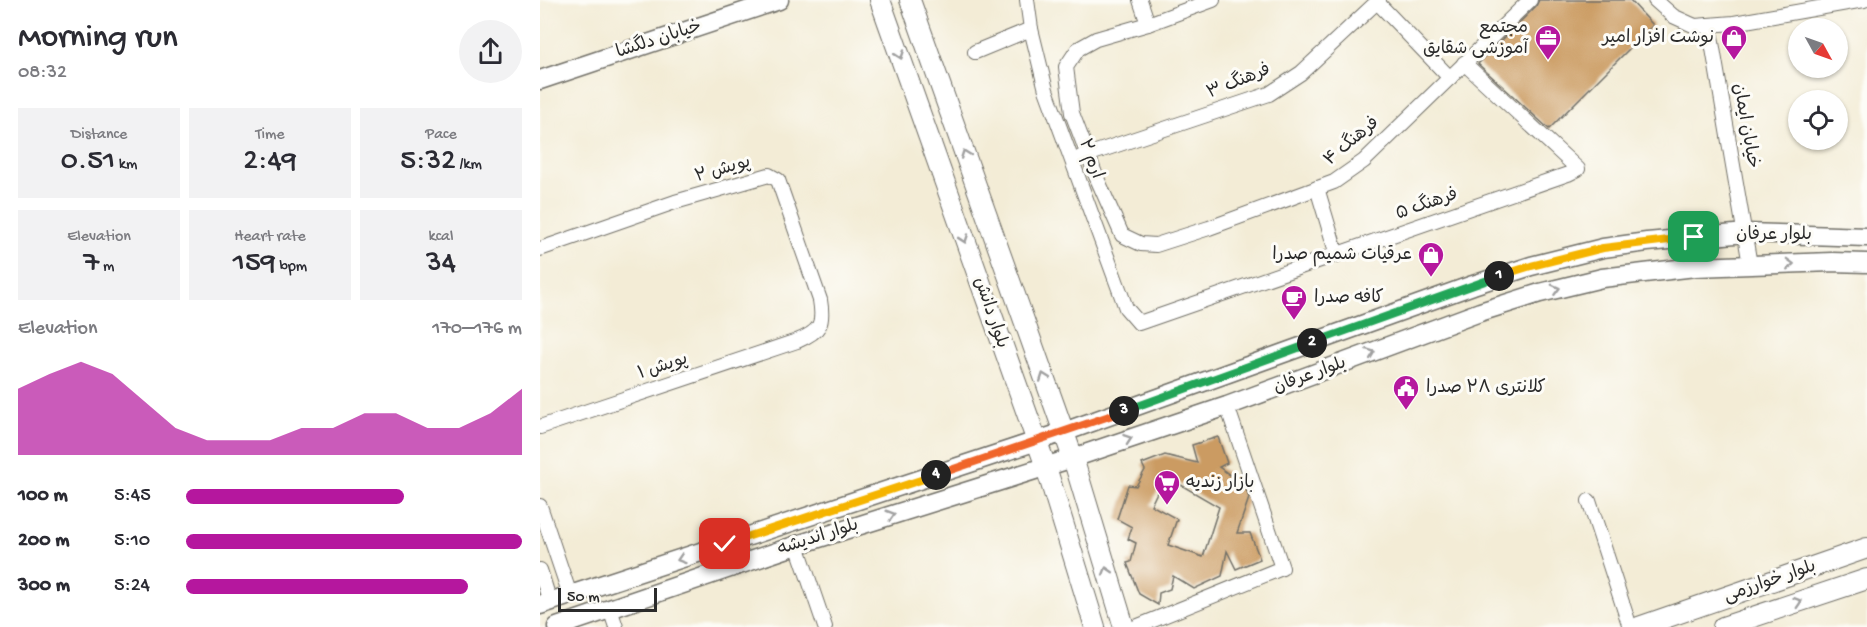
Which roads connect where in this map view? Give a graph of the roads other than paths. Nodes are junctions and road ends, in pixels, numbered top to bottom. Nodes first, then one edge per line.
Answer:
1 (779, 0) edge
2 (880, 0) edge
3 (910, 0) edge
4 (1140, 0) edge
5 (1213, 0) edge
6 (1530, 0) edge
7 (1655, 0) edge
8 (1864, 0) edge
9 (1031, 1) edge
10 (1378, 1) edge
11 (1794, 6) edge
12 (1148, 24) junction
13 (1709, 25) junction
14 (1031, 29) junction
15 (975, 52) dead end
16 (1464, 63) junction
17 (1450, 78) junction
18 (540, 80) edge
19 (1088, 155) junction
20 (1072, 160) junction
21 (1317, 188) junction
22 (1746, 233) junction
23 (1867, 237) edge
24 (540, 249) edge
25 (1337, 255) junction
26 (1867, 263) edge
27 (1750, 265) junction
28 (1139, 323) joint
29 (797, 341) joint
30 (1227, 406) junction
31 (540, 427) edge
32 (1064, 432) junction
33 (1036, 442) junction
34 (1073, 458) junction
35 (1046, 467) junction
36 (1589, 501) dead end
37 (540, 506) edge
38 (797, 545) junction
39 (1867, 548) edge
40 (540, 570) edge
41 (1867, 579) edge
42 (570, 595) junction
43 (545, 604) edge
44 (610, 609) junction
45 (557, 627) edge
46 (616, 627) edge
47 (825, 627) edge
48 (1095, 627) edge
49 (1124, 627) edge
50 (1136, 627) edge
51 (1630, 627) edge
52 (1639, 627) edge
53 (1723, 627) edge

1 - 18 street, خیابان دلگشا
2 -> 33 main road, بلوار دانش
32 -> 3 main road, بلوار دانش
4 - 12 street
5 - 12 street
6 - 16 street, فرهنگ ۴
7 - 13 street
8 - 11 street
9 - 14 street, ارم ۲
10 - 17 street
10 - 19 street, فرهنگ ۳
11 - 13 street
12 - 19 street
13 - 22 street, خیابان ایمان
14 - 15 street
14 - 20 street, ارم ۲
16 - 17 street, فرهنگ ۴
16 - 25 street, فرهنگ ۵
17 - 21 street, فرهنگ ۴
19 - 20 street, فرهنگ ۳
19 - 21 street, فرهنگ ۴
20 - 28 street, ارم ۲
21 - 25 street
22 - 23 street, بلوار عرفان
22 - 27 street, خیابان ایمان
22 - 32 street, بلوار عرفان
24 - 29 street, پویش ۲
25 - 28 street, فرهنگ ۵
27 -> 26 street, بلوار عرفان
30 -> 27 street, بلوار عرفان
29 - 31 street, پویش ۱
34 -> 30 street, بلوار عرفان
30 - 50 street
32 - 33 street, بلوار عرفان
32 - 34 main road, بلوار دانش
33 - 35 main road, بلوار دانش
33 -> 42 street, بلوار اندیشه
34 - 35 street, بلوار اندیشه
49 -> 34 main road, بلوار دانش
38 -> 35 street, بلوار اندیشه
35 - 48 main road, بلوار دانش
36 - 51 street
37 - 42 street
38 - 44 street, بلوار اندیشه
38 - 47 street
39 - 52 main road, بلوار خوارزمی
40 - 43 street
53 -> 41 main road, بلوار خوارزمی
42 - 43 street, بلوار اندیشه
44 - 45 street, بلوار اندیشه
44 - 46 street

